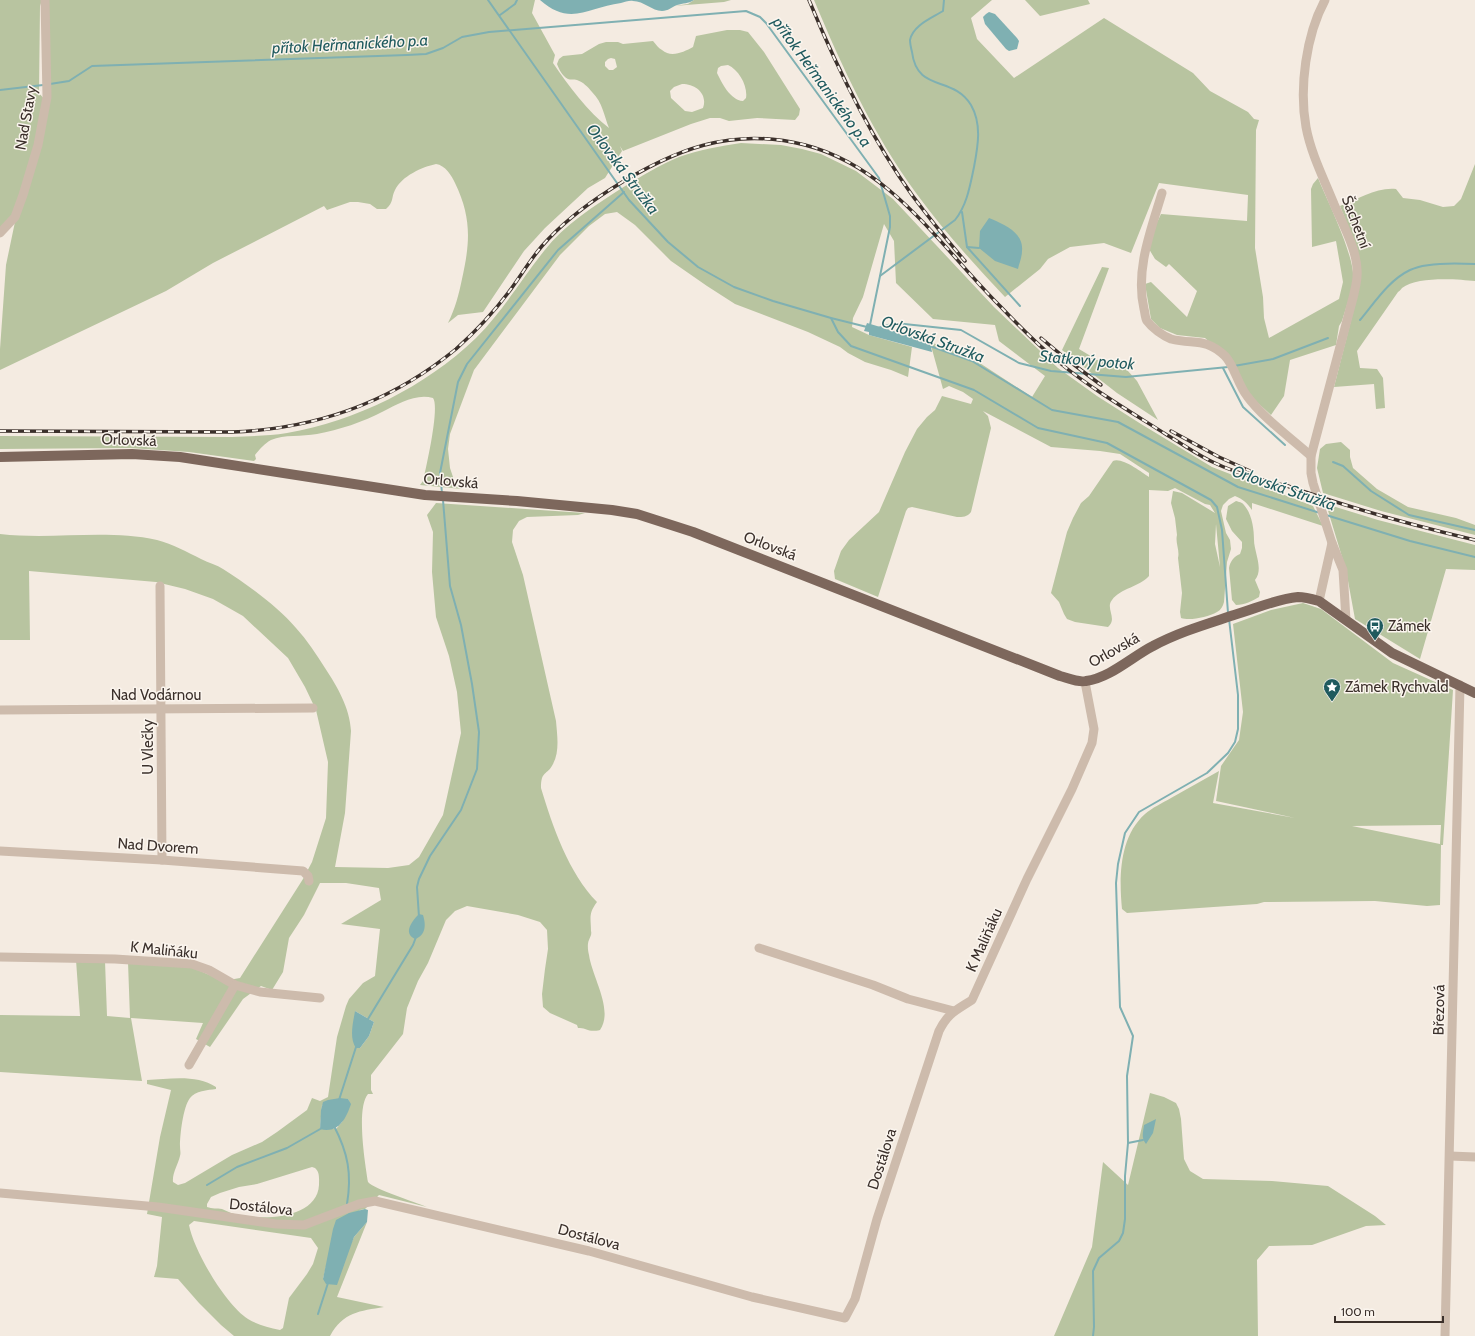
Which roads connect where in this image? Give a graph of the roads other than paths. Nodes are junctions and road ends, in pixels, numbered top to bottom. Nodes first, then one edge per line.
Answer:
1 (46, 0) edge
2 (1325, 0) edge
3 (1162, 193) dead end
4 (0, 233) edge
5 (1311, 456) junction
6 (0, 457) edge
7 (1332, 543) junction
8 (160, 586) dead end
9 (1319, 601) junction
10 (1346, 620) junction
11 (1085, 682) junction
12 (1460, 685) junction
13 (1475, 693) edge
14 (313, 708) dead end
15 (162, 709) junction
16 (0, 710) edge
17 (0, 851) edge
18 (162, 860) junction
19 (308, 881) dead end
20 (759, 948) dead end
21 (0, 957) edge
22 (234, 985) junction
23 (320, 998) dead end
24 (954, 1011) junction
25 (189, 1065) dead end
26 (1450, 1156) junction
27 (1475, 1157) edge
28 (0, 1193) edge
29 (1445, 1336) edge

1 - 4 street, Nad Stavy
2 - 5 street, Šachetní
3 - 5 street
5 - 7 street, Šachetní
6 - 11 main road, Orlovská
7 - 9 street
7 - 10 street, Šachetní
8 - 15 street, U Vlečky
9 - 10 main road, Orlovská
9 - 11 main road, Orlovská
10 - 12 main road, Orlovská
11 - 24 street, K Maliňáku
12 - 13 main road, Orlovská
12 - 26 street, Březová
14 - 15 street, Nad Vodárnou
15 - 16 street, Nad Vodárnou
15 - 18 street, U Vlečky
17 - 18 street, Nad Dvorem
18 - 19 street, Nad Dvorem
20 - 24 street
21 - 22 street, K Maliňáku
22 - 23 street, K Maliňáku
22 - 25 street
24 - 28 street, Dostálova
26 - 27 street
26 - 29 street, Březová

